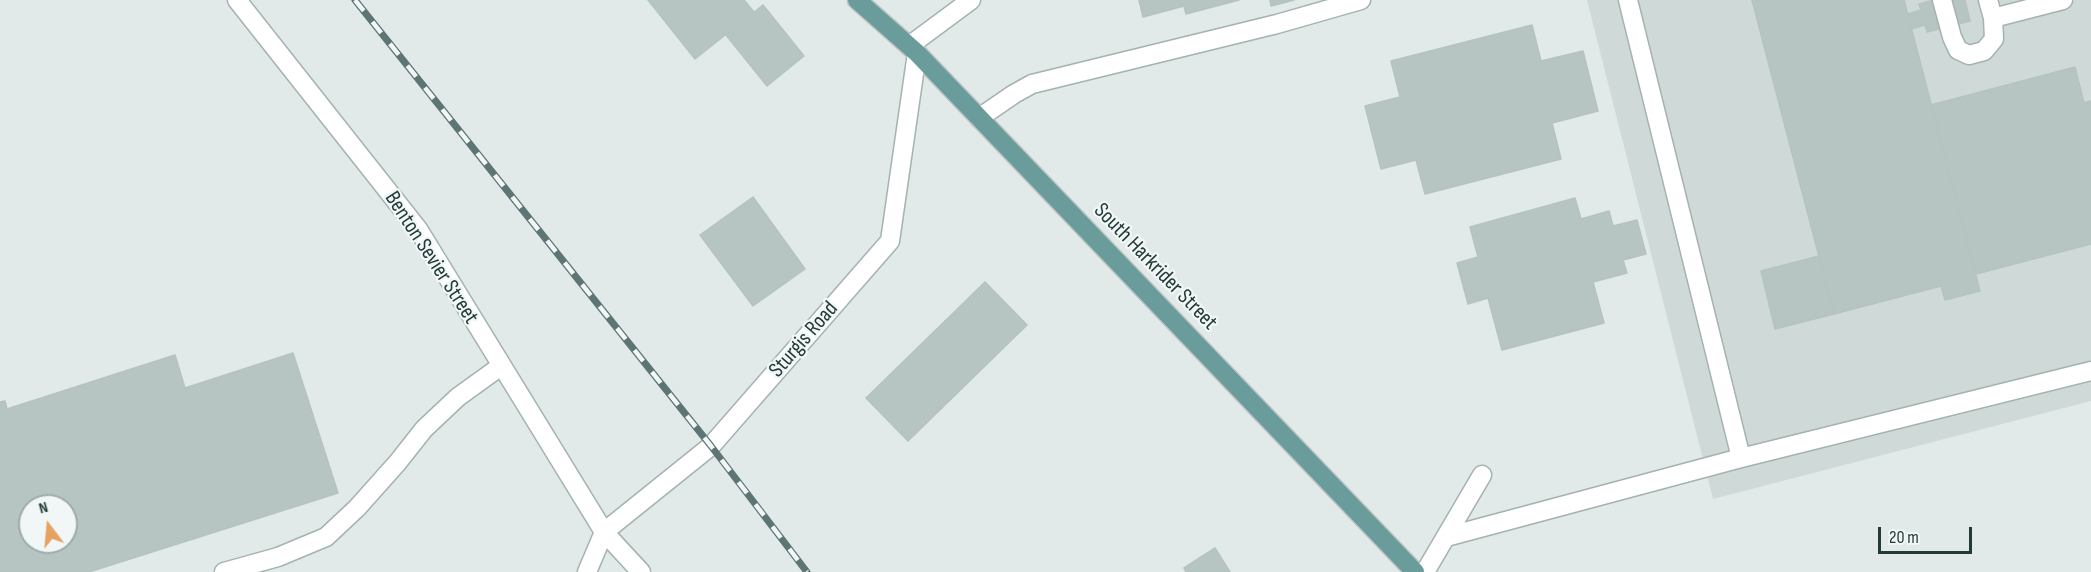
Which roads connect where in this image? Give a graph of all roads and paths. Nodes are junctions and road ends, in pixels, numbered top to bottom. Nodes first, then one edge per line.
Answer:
1 (237, 0) edge
2 (857, 0) edge
3 (971, 0) edge
4 (1361, 0) edge
5 (1628, 0) edge
6 (1942, 0) edge
7 (1988, 0) edge
8 (2063, 0) edge
9 (1993, 18) junction
10 (913, 49) junction
11 (979, 118) junction
12 (501, 366) junction
13 (2091, 371) edge
14 (1741, 458) junction
15 (1482, 475) dead end
16 (604, 532) junction
17 (1446, 537) junction
18 (280, 565) edge
19 (224, 572) edge
20 (587, 572) edge
21 (641, 572) edge
22 (1415, 572) edge
23 (1425, 572) edge

1 - 12 street, Benton Sevier Street
2 - 10 main road, South Harkrider Street
3 - 10 street
4 - 11 street
5 - 14 street
6 - 9 street
7 - 9 street
8 - 9 street
10 - 11 main road, South Harkrider Street
10 - 16 street, Sturgis Road
11 - 22 main road, South Harkrider Street
12 - 16 street, Benton Sevier Street
12 - 18 street
13 - 14 street
14 - 17 street
15 - 17 street
16 - 20 street, Sturgis Road
16 - 21 street, Benton Sevier Street
17 - 23 street
18 - 19 street

